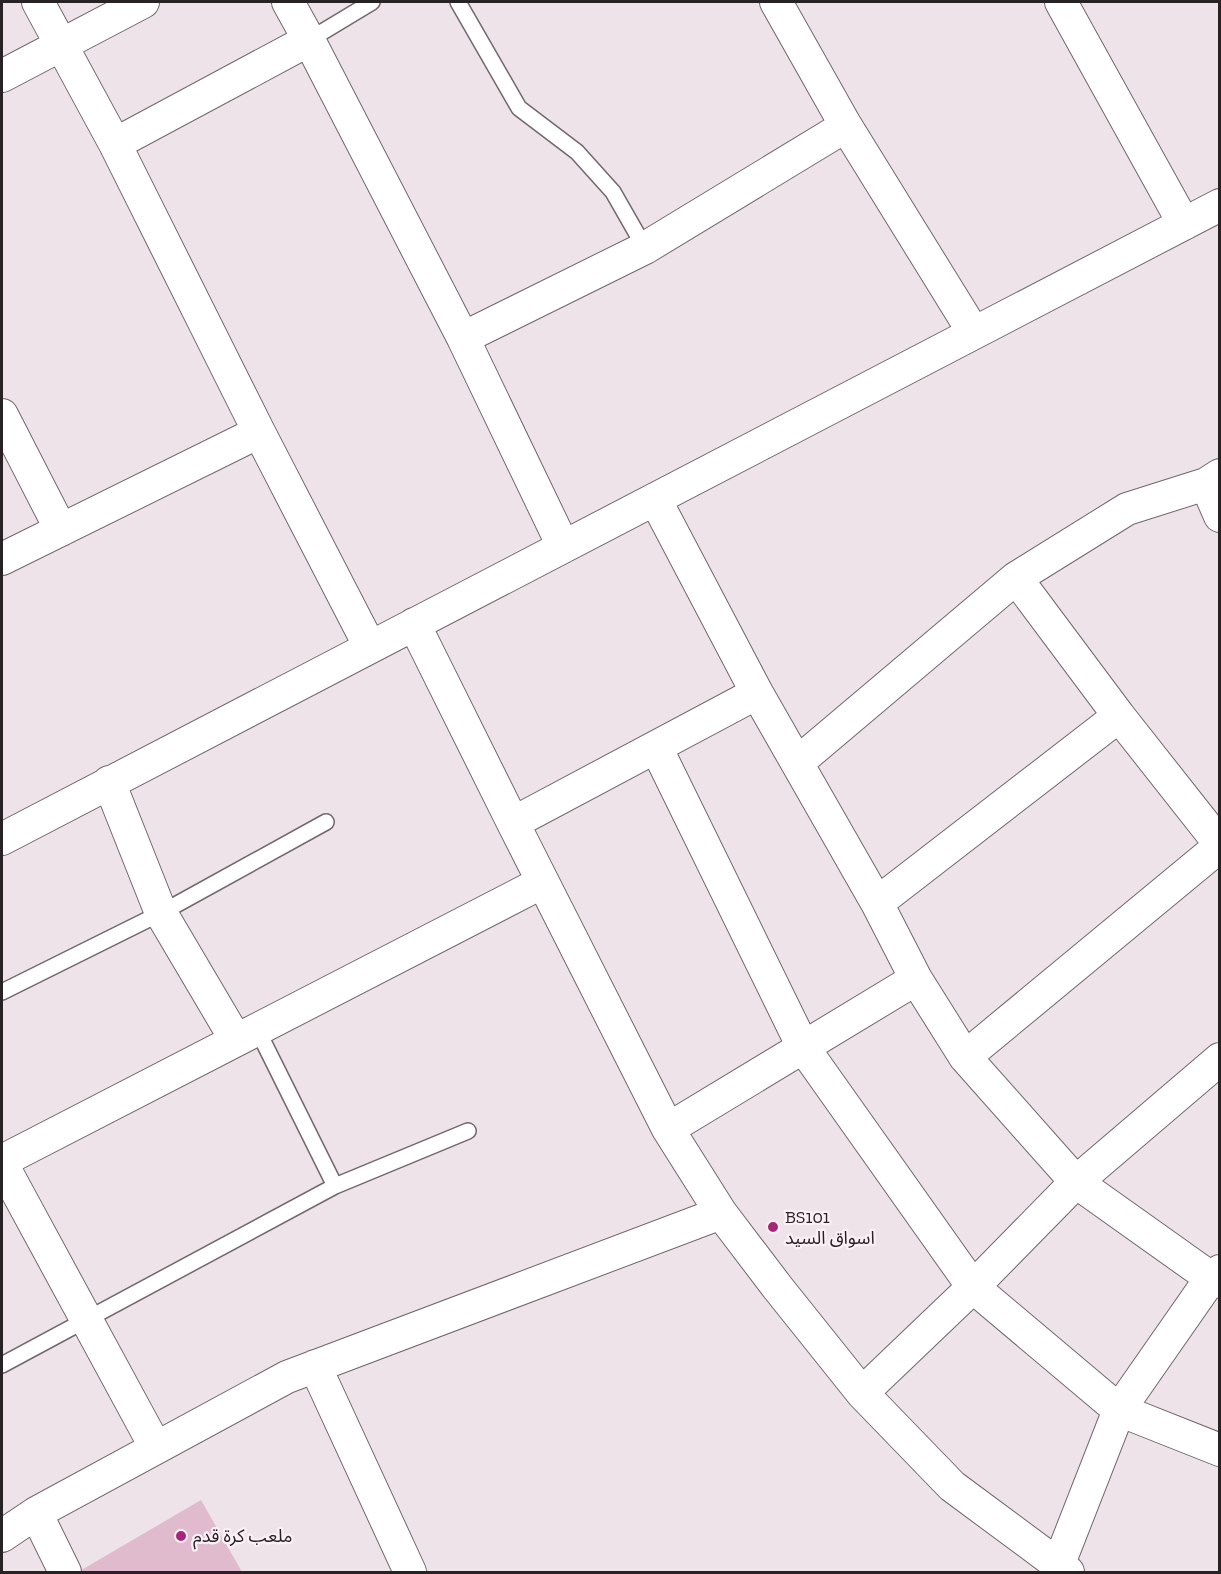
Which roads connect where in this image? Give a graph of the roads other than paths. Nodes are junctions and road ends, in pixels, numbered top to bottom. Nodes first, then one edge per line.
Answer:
1 (38, 2) edge
2 (142, 2) edge
3 (288, 2) edge
4 (372, 2) edge
5 (458, 2) edge
6 (776, 2) edge
7 (1061, 2) edge
8 (309, 40) junction
9 (60, 45) junction
10 (2, 76) edge
11 (846, 126) junction
12 (115, 144) junction
13 (1220, 205) edge
14 (1184, 224) junction
15 (645, 248) junction
16 (974, 333) junction
17 (463, 338) junction
18 (2, 415) edge
19 (259, 432) junction
20 (1213, 480) edge
21 (655, 499) junction
22 (1220, 516) edge
23 (61, 530) junction
24 (564, 546) junction
25 (2, 559) edge
26 (1016, 578) junction
27 (414, 624) junction
28 (370, 647) junction
29 (757, 693) junction
30 (1119, 716) junction
31 (656, 747) junction
32 (797, 763) junction
33 (109, 782) junction
34 (326, 822) dead end
35 (513, 823) junction
36 (2, 839) edge
37 (1220, 845) edge
38 (543, 882) junction
39 (877, 903) junction
40 (161, 913) junction
41 (916, 979) junction
42 (2, 992) edge
43 (247, 1035) junction
44 (803, 1047) junction
45 (965, 1057) junction
46 (1220, 1059) edge
47 (668, 1129) junction
48 (468, 1131) dead end
49 (2, 1163) edge
50 (1076, 1182) junction
51 (334, 1186) junction
52 (721, 1213) junction
53 (1217, 1277) edge
54 (973, 1287) junction
55 (86, 1318) junction
56 (2, 1365) edge
57 (315, 1366) junction
58 (862, 1393) junction
59 (1119, 1410) junction
60 (156, 1448) junction
61 (1220, 1450) edge
62 (36, 1513) junction
63 (2, 1536) edge
64 (1063, 1569) edge
65 (65, 1572) edge
66 (410, 1572) edge

1 - 9 street
2 - 9 street
3 - 8 street
4 - 8 lane
5 - 15 lane
6 - 11 street
7 - 14 street
8 - 12 street
8 - 17 street
9 - 10 street
9 - 12 street
11 - 15 street
11 - 16 street
12 - 19 street
13 - 14 street
14 - 16 street
15 - 17 street
16 - 21 street
17 - 24 street
18 - 23 street
19 - 23 street
19 - 28 street
20 - 22 street
20 - 26 street
21 - 24 street
21 - 29 street
23 - 25 street
24 - 27 street
26 - 30 street
26 - 32 street
27 - 28 street
27 - 35 street
28 - 33 street
29 - 31 street
29 - 32 street
30 - 37 street
30 - 39 street
31 - 35 street
31 - 44 street
32 - 39 street
33 - 36 street
33 - 40 street
34 - 40 lane
35 - 38 street
37 - 45 street
38 - 43 street
38 - 47 street
39 - 41 street
40 - 42 lane
40 - 43 street
41 - 44 street
41 - 45 street
43 - 49 street
43 - 51 lane
44 - 47 street
44 - 54 street
45 - 50 street
46 - 50 street
47 - 52 street
48 - 51 lane
49 - 55 street
50 - 53 street
50 - 54 street
51 - 55 lane
52 - 57 street
52 - 58 street
53 - 59 street
54 - 58 street
54 - 59 street
55 - 56 lane
55 - 60 street
57 - 60 street
57 - 66 street
58 - 64 street
59 - 61 street
59 - 64 street
60 - 62 street
62 - 63 street
62 - 65 street

